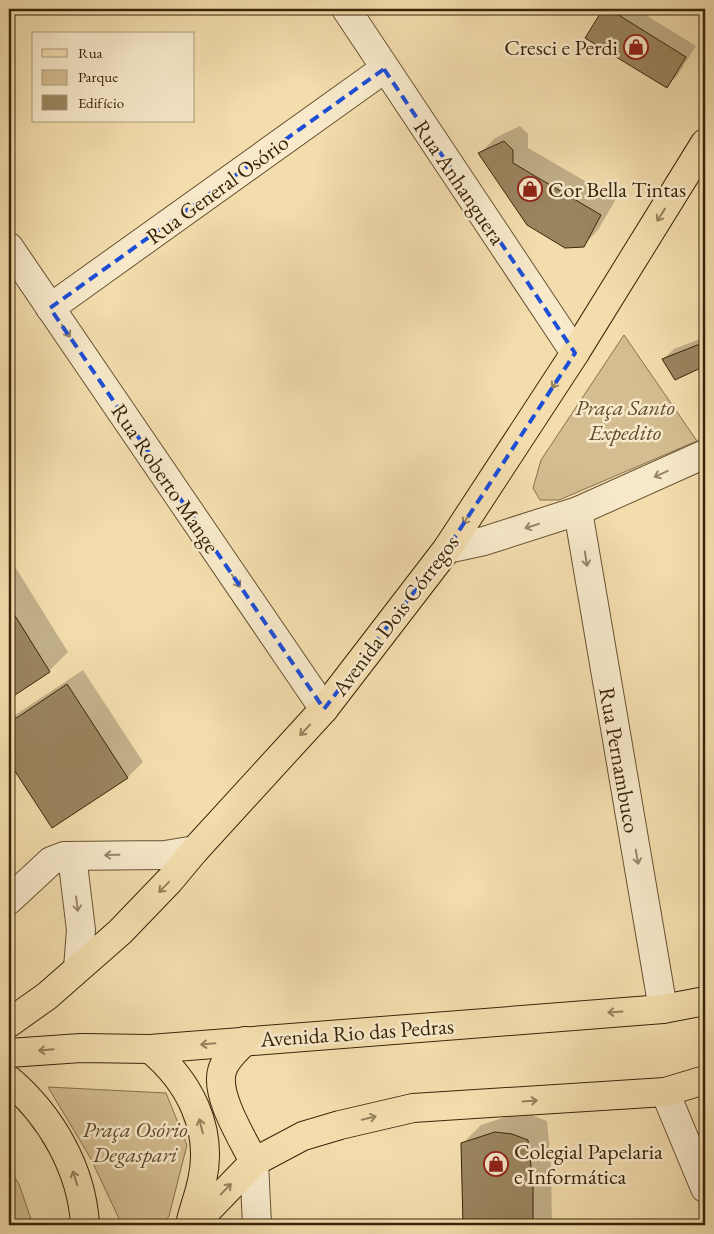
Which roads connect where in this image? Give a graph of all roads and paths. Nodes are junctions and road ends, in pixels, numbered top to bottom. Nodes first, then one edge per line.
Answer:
1 (346, 9) edge
2 (384, 69) junction
3 (705, 144) edge
4 (9, 247) edge
5 (50, 308) junction
6 (575, 354) junction
7 (705, 454) edge
8 (578, 511) junction
9 (447, 549) junction
10 (324, 709) junction
11 (196, 850) junction
12 (72, 856) junction
13 (9, 900) edge
14 (78, 968) junction
15 (705, 1001) edge
16 (663, 1008) junction
17 (9, 1023) edge
18 (245, 1040) junction
19 (150, 1049) junction
20 (9, 1054) edge
21 (9, 1080) edge
22 (705, 1080) edge
23 (665, 1092) junction
24 (254, 1162) junction
25 (705, 1188) edge
26 (85, 1225) edge
27 (190, 1225) edge
28 (194, 1225) edge
29 (257, 1225) edge

1 - 2 street, Rua Anhanguera
2 - 5 street, Rua General Osório
2 - 6 street, Rua Anhanguera
3 -> 6 main road, Avenida Dois Córregos
4 - 5 street, Rua Roberto Mange
5 -> 10 street, Rua Roberto Mange
6 -> 9 main road, Avenida Dois Córregos
7 -> 8 street
8 -> 9 street
8 -> 16 street, Rua Pernambuco
9 - 10 main road, Avenida Dois Córregos
10 -> 11 main road, Avenida Dois Córregos
11 -> 12 street
11 -> 14 main road, Avenida Dois Córregos
12 - 13 street
12 -> 14 street
14 - 17 main road, Avenida Dois Córregos
15 - 16 main road, Avenida Rio das Pedras
16 -> 18 main road, Avenida Rio das Pedras
18 -> 19 main road, Avenida Rio das Pedras
18 - 24 main road
19 -> 20 main road, Avenida Rio das Pedras
27 -> 19 main road
26 -> 21 main road
22 - 23 main road
24 -> 23 main road
23 - 25 street
28 -> 24 main road
24 - 29 street

